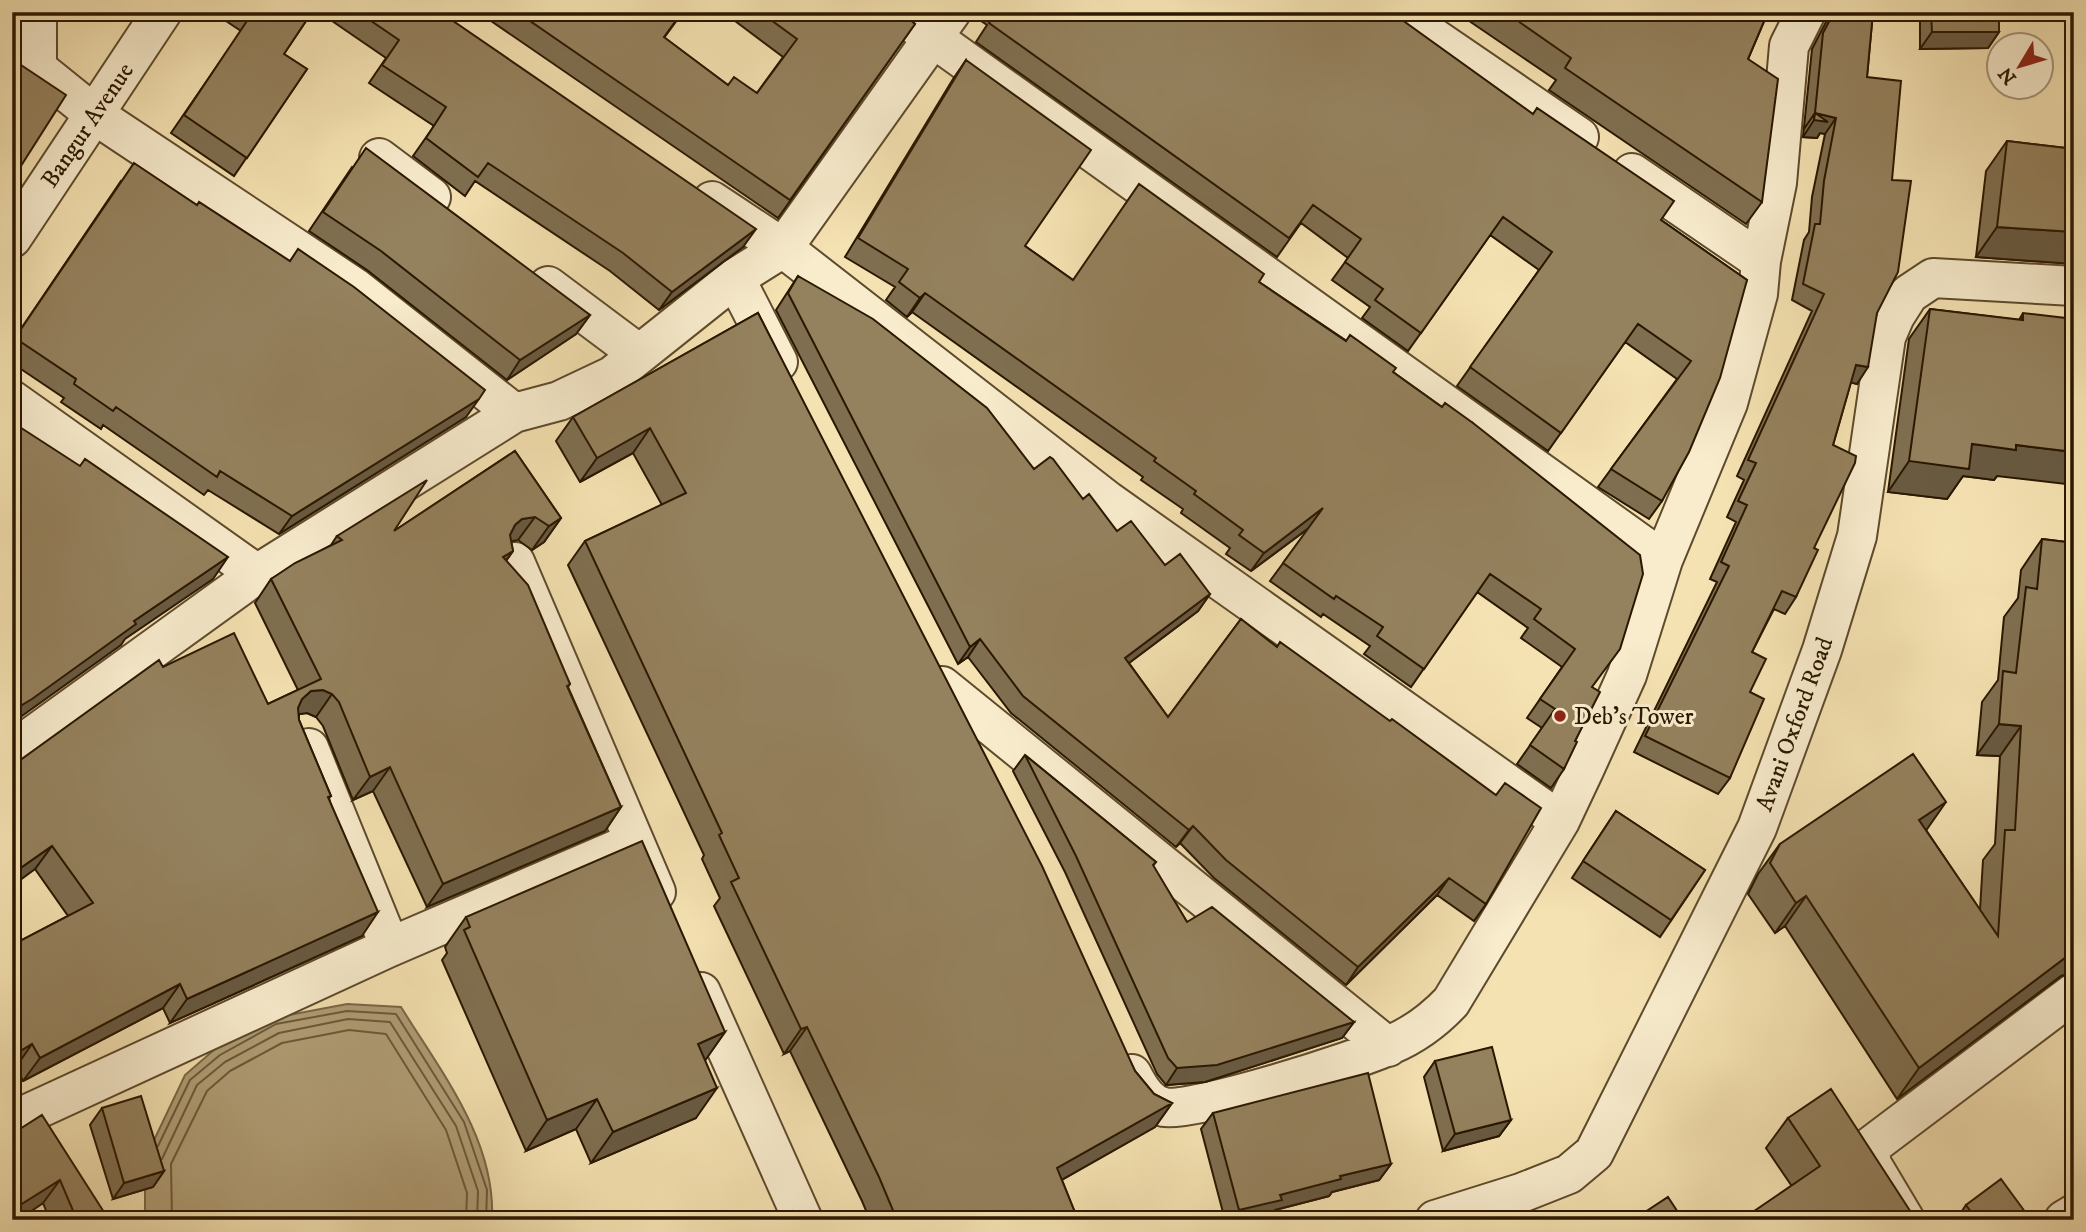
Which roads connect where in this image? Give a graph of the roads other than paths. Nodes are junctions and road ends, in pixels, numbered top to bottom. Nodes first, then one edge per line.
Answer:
1 (37, 12) edge
2 (162, 12) edge
3 (897, 12) edge
4 (1396, 12) edge
5 (1806, 12) edge
6 (942, 25) edge
7 (25, 56) edge
8 (95, 115) junction
9 (379, 158) edge
10 (681, 180) edge
11 (455, 215) edge
12 (12, 238) edge
13 (783, 248) junction
14 (1761, 261) junction
15 (520, 264) edge
16 (735, 278) junction
17 (2074, 286) edge
18 (639, 354) junction
19 (791, 387) edge
20 (12, 400) edge
21 (514, 413) junction
22 (1664, 560) junction
23 (515, 562) edge
24 (257, 574) junction
25 (925, 651) edge
26 (943, 686) junction
27 (303, 735) edge
28 (12, 751) edge
29 (987, 771) edge
30 (1560, 821) junction
31 (634, 842) junction
32 (667, 918) edge
33 (390, 947) junction
34 (684, 956) edge
35 (2074, 993) edge
36 (1116, 1038) edge
37 (1388, 1047) junction
38 (12, 1121) edge
39 (1455, 1217) edge
40 (803, 1220) edge
41 (1906, 1220) edge

1 - 7 street
2 - 8 street, Bangur Avenue
3 - 6 street
4 - 14 street
5 - 14 street
6 - 13 street
6 - 22 street
7 - 8 street
8 - 12 street, Bangur Avenue
8 - 21 street
9 - 11 street
10 - 13 street
13 - 16 street
13 - 30 street
14 - 22 street
15 - 18 street
16 - 18 street
16 - 19 street
17 - 39 street, Avani Oxford Road
18 - 21 street
20 - 24 street
21 - 24 street
22 - 30 street
23 - 31 street
24 - 28 street
25 - 26 street
26 - 29 street
26 - 37 street
27 - 33 street
30 - 37 street
31 - 32 street
31 - 33 street
33 - 38 street
34 - 40 street
35 - 41 street
36 - 37 street

